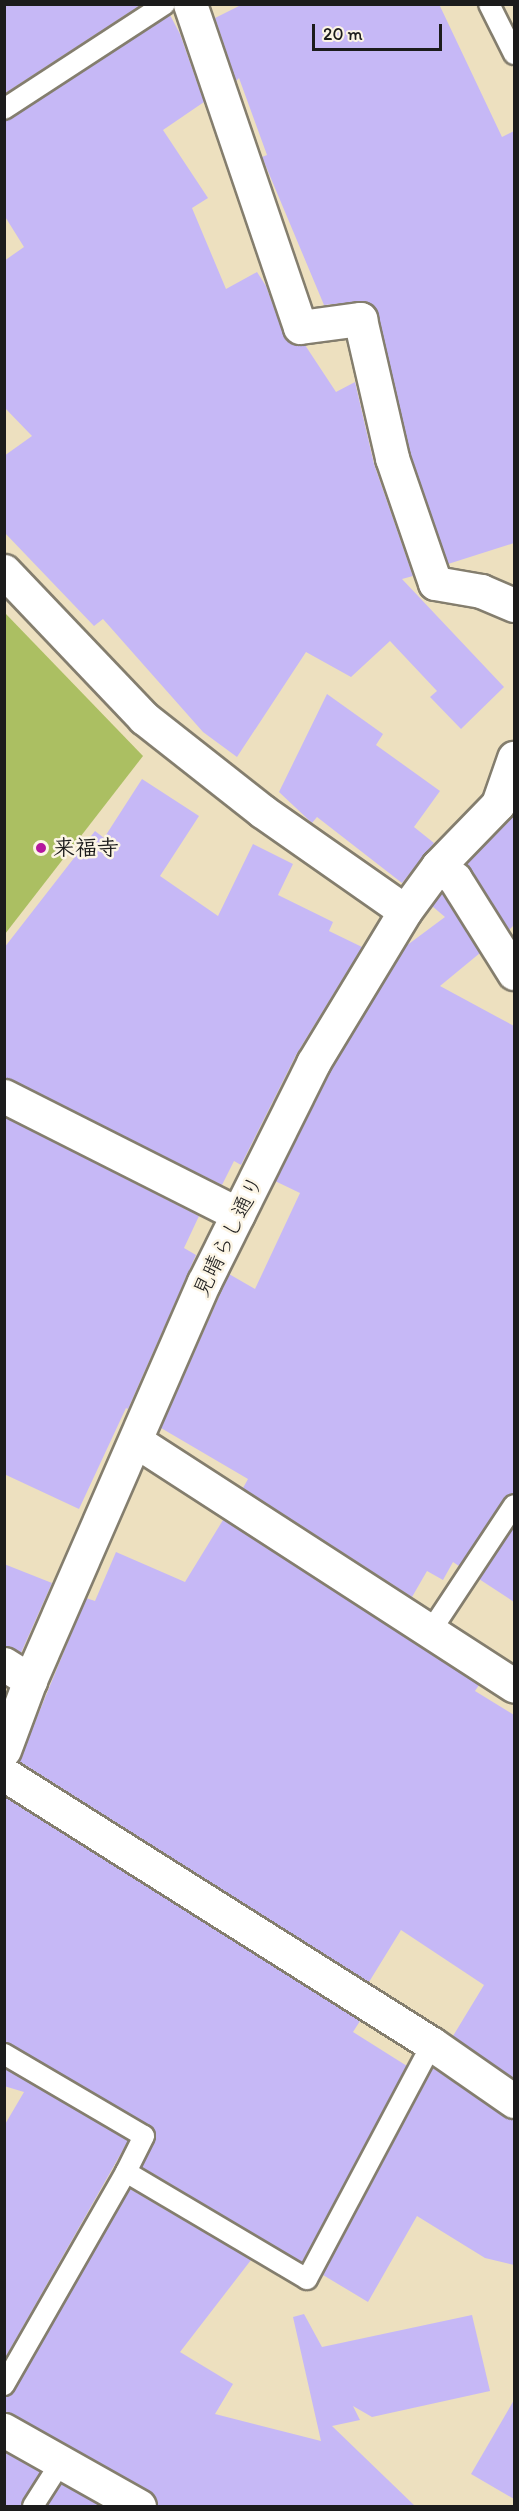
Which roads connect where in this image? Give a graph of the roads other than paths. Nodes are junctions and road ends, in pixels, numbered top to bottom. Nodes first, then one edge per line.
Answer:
1 (165, 4) edge
2 (190, 4) edge
3 (489, 4) edge
4 (514, 54) edge
5 (4, 109) edge
6 (4, 571) edge
7 (514, 605) edge
8 (514, 758) edge
9 (438, 866) junction
10 (405, 911) junction
11 (514, 973) edge
12 (4, 1096) edge
13 (238, 1214) junction
14 (136, 1441) junction
15 (514, 1506) edge
16 (430, 1632) junction
17 (17, 1672) edge
18 (514, 1686) edge
19 (4, 1750) edge
20 (4, 1774) edge
21 (432, 2044) junction
22 (4, 2054) edge
23 (514, 2101) edge
24 (126, 2172) junction
25 (4, 2385) edge
26 (4, 2430) edge
27 (61, 2462) junction
28 (33, 2506) edge
29 (139, 2506) edge

1 - 5 lane
2 - 7 street
3 - 4 lane
6 - 10 street
8 - 9 street, 見晴らし通り
9 - 10 street, 見晴らし通り
9 - 11 street
10 - 13 street, 見晴らし通り
12 - 13 street
13 - 14 street, 見晴らし通り
14 - 16 street
14 - 17 street, 見晴らし通り
15 - 16 lane
16 - 18 street
17 - 19 street, 見晴らし通り
20 - 21 street
21 - 23 street
21 - 24 lane
22 - 24 lane
24 - 25 lane
26 - 27 street
27 - 28 lane
27 - 29 street

